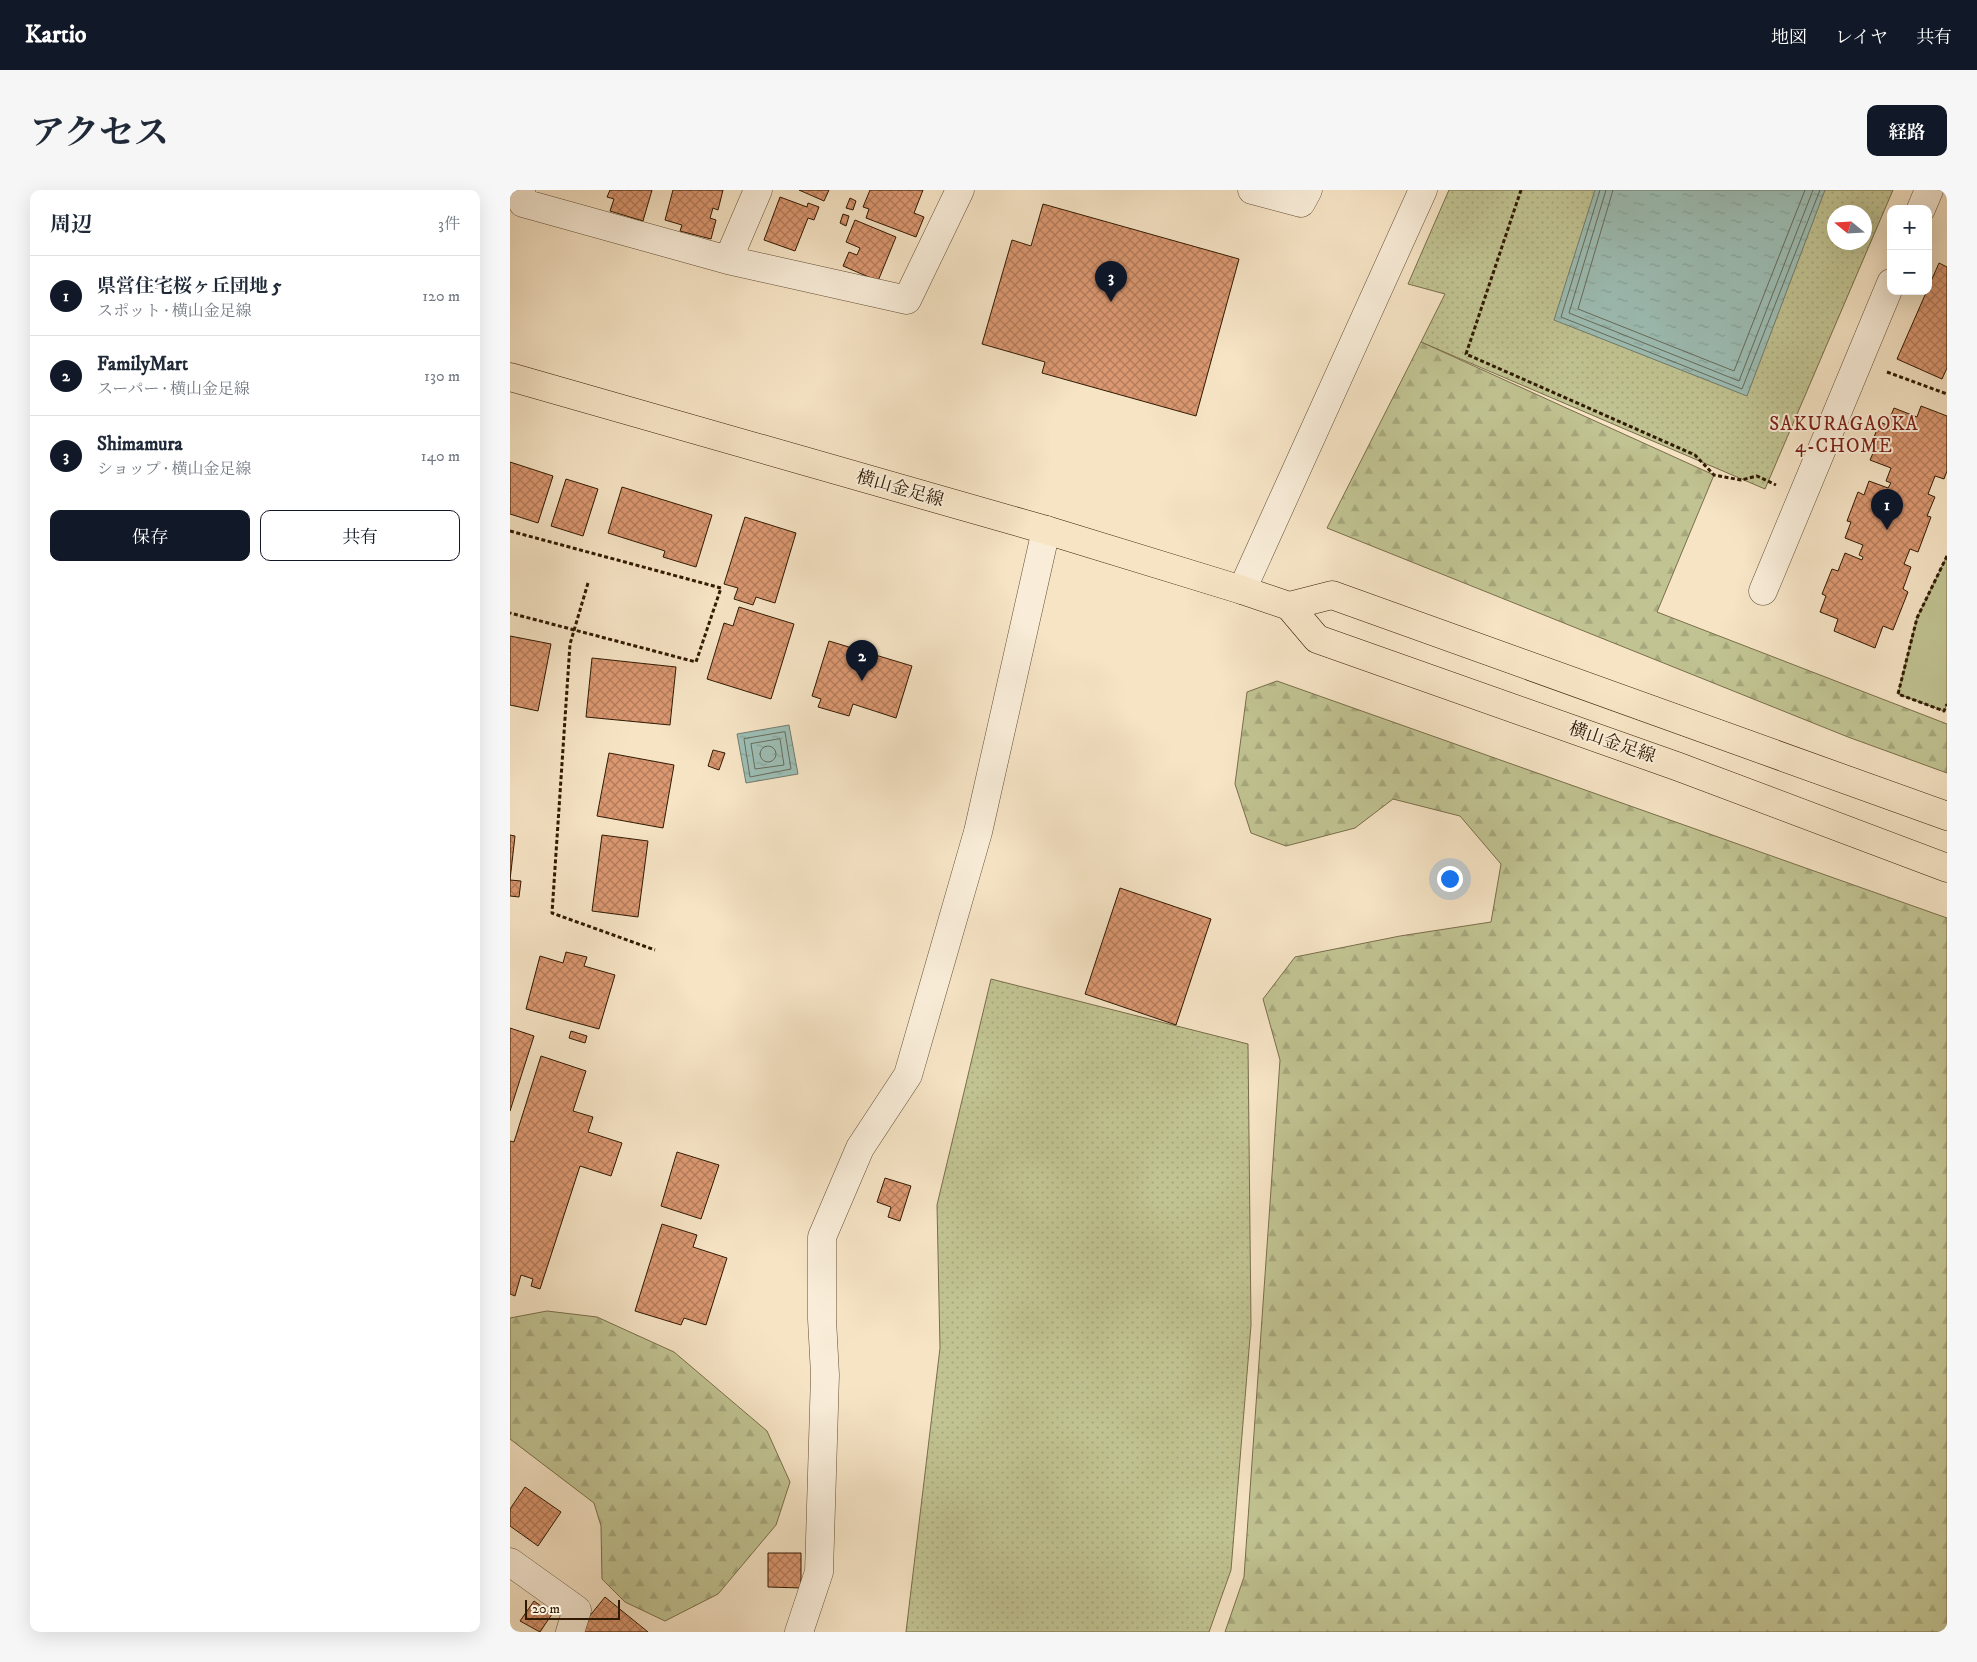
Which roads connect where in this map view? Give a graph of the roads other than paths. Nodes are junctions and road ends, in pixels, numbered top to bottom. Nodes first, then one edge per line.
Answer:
1 (521, 190) edge
2 (758, 190) edge
3 (960, 190) edge
4 (1252, 190) edge
5 (1308, 190) edge
6 (1423, 190) edge
7 (1929, 190) edge
8 (1923, 205) edge
9 (728, 260) junction
10 (1887, 292) edge
11 (510, 377) edge
12 (1046, 530) junction
13 (1242, 590) junction
14 (1763, 590) dead end
15 (1289, 606) junction
16 (1947, 816) edge
17 (1947, 868) edge
18 (510, 1562) edge
19 (570, 1632) edge
20 (799, 1632) edge

1 - 9 street
2 - 9 street
3 - 9 street
4 - 5 street
6 - 13 street
7 - 8 street
10 - 14 street
11 - 12 main road, 横山金足線
12 - 13 main road, 横山金足線
12 - 20 street
13 - 15 main road, 横山金足線
15 - 16 main road
15 - 17 main road, 横山金足線
18 - 19 street

